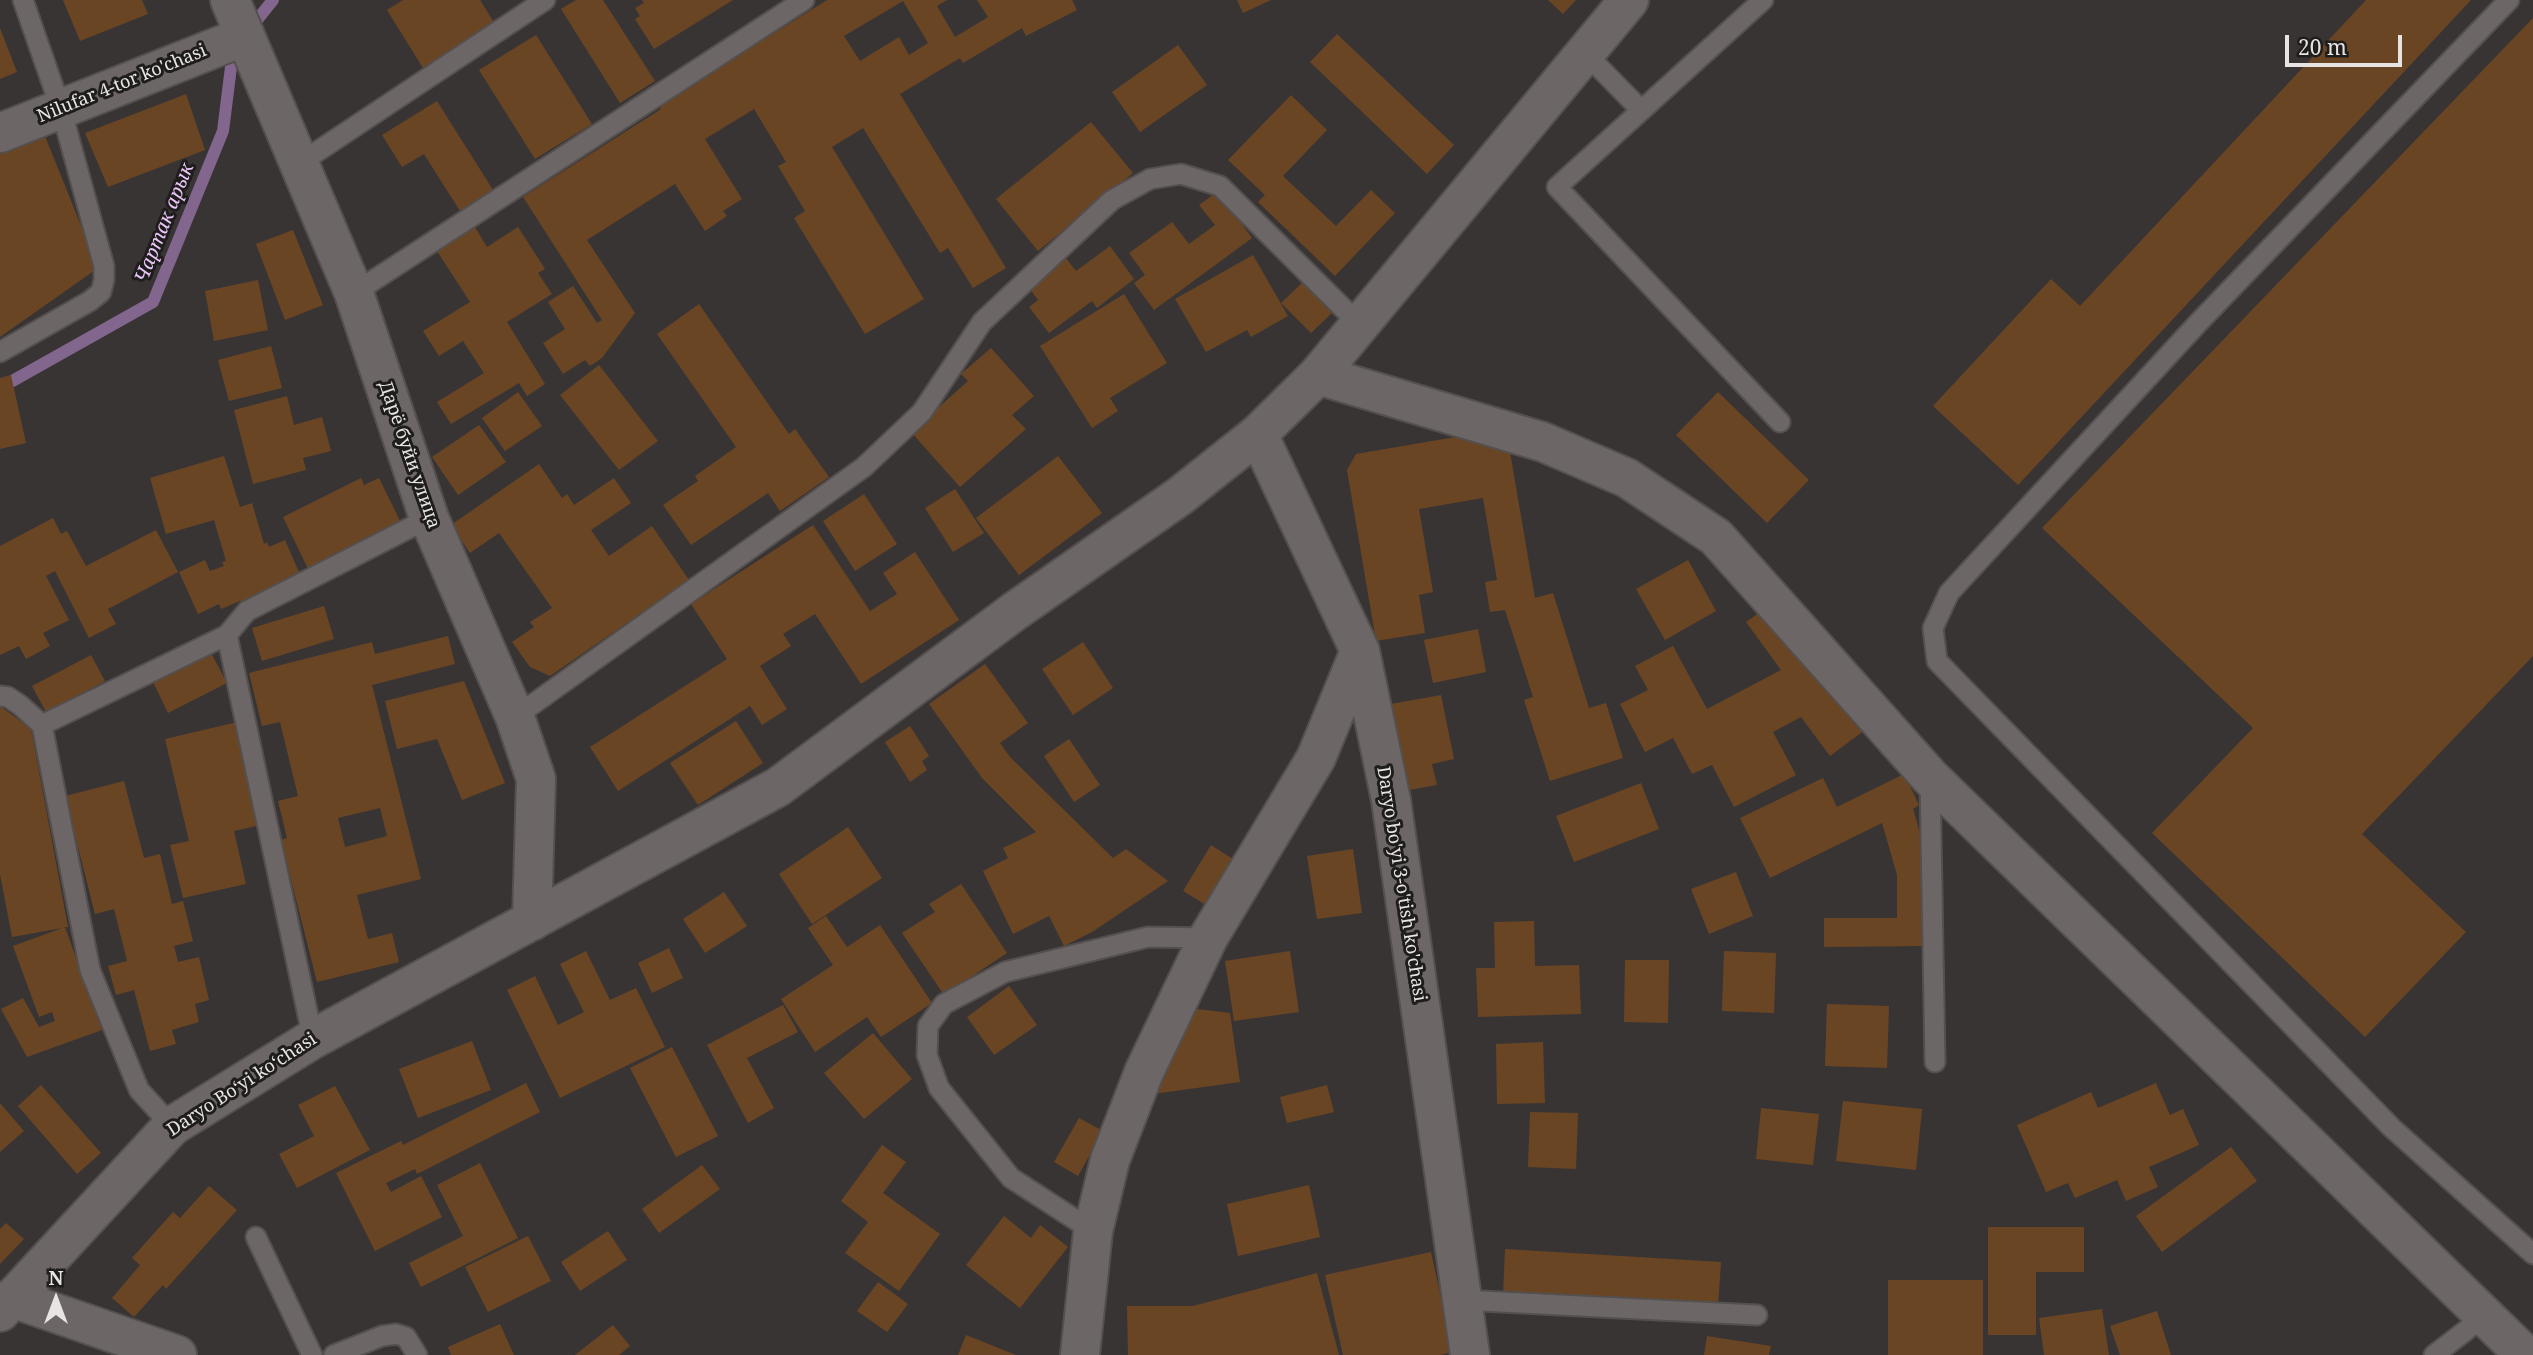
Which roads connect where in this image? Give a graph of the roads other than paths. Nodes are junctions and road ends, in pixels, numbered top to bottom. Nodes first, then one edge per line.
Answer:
1 (23, 0) edge
2 (230, 0) edge
3 (545, 0) edge
4 (804, 0) edge
5 (1629, 0) edge
6 (1763, 0) edge
7 (2509, 0) edge
8 (244, 36) junction
9 (1585, 53) junction
10 (61, 108) junction
11 (1641, 110) junction
12 (0, 133) edge
13 (300, 163) junction
14 (354, 293) junction
15 (1359, 324) junction
16 (0, 352) edge
17 (1318, 376) junction
18 (1780, 422) dead end
19 (1258, 434) junction
20 (429, 518) junction
21 (228, 635) junction
22 (1360, 651) junction
23 (0, 696) edge
24 (514, 717) junction
25 (43, 725) junction
26 (1930, 777) junction
27 (532, 921) junction
28 (1208, 939) junction
29 (313, 1039) junction
30 (1935, 1062) dead end
31 (172, 1126) junction
32 (1093, 1231) junction
33 (256, 1237) dead end
34 (2533, 1254) edge
35 (1462, 1300) junction
36 (6, 1305) edge
37 (1757, 1315) dead end
38 (2486, 1315) junction
39 (177, 1355) edge
40 (312, 1355) edge
41 (334, 1355) edge
42 (417, 1355) edge
43 (1080, 1355) edge
44 (1470, 1355) edge
45 (2434, 1355) edge
46 (2525, 1355) edge

1 - 10 lane
2 - 8 street, Дарё буйи улица
3 - 13 lane
4 - 14 lane
5 - 9 street, Daryo Boʻyi koʻchasi
6 - 11 lane
7 - 34 lane
8 - 10 street, Nilufar 4-tor ko'chasi
8 - 13 street, Дарё буйи улица
9 - 11 lane
9 - 15 street, Daryo Boʻyi koʻchasi
10 - 12 street, Nilufar 4-tor ko'chasi
10 - 16 lane
11 - 18 lane
13 - 14 street, Дарё буйи улица
14 - 20 street, Дарё буйи улица
15 - 17 street, Daryo Boʻyi koʻchasi
15 - 24 lane
17 - 19 street, Daryo Boʻyi koʻchasi
17 - 26 street
19 - 22 street, Daryo bo'yi 3-o'tish ko'chasi
19 - 27 street, Daryo Boʻyi koʻchasi
20 - 21 lane
20 - 24 street, Дарё буйи улица
21 - 25 lane
21 - 29 lane
22 - 28 street
22 - 35 street, Daryo bo'yi 3-o'tish ko'chasi
23 - 25 lane
24 - 27 street, Дарё буйи улица
25 - 31 lane
26 - 30 lane
26 - 38 street
27 - 29 street, Daryo Boʻyi koʻchasi
28 - 32 street
28 - 32 lane
29 - 31 street, Daryo Boʻyi koʻchasi
31 - 36 street, Daryo Boʻyi koʻchasi
32 - 43 street
33 - 40 lane
35 - 37 lane
35 - 44 street, Daryo bo'yi 3-o'tish ko'chasi
36 - 39 street
38 - 45 lane
38 - 46 street
41 - 42 lane

